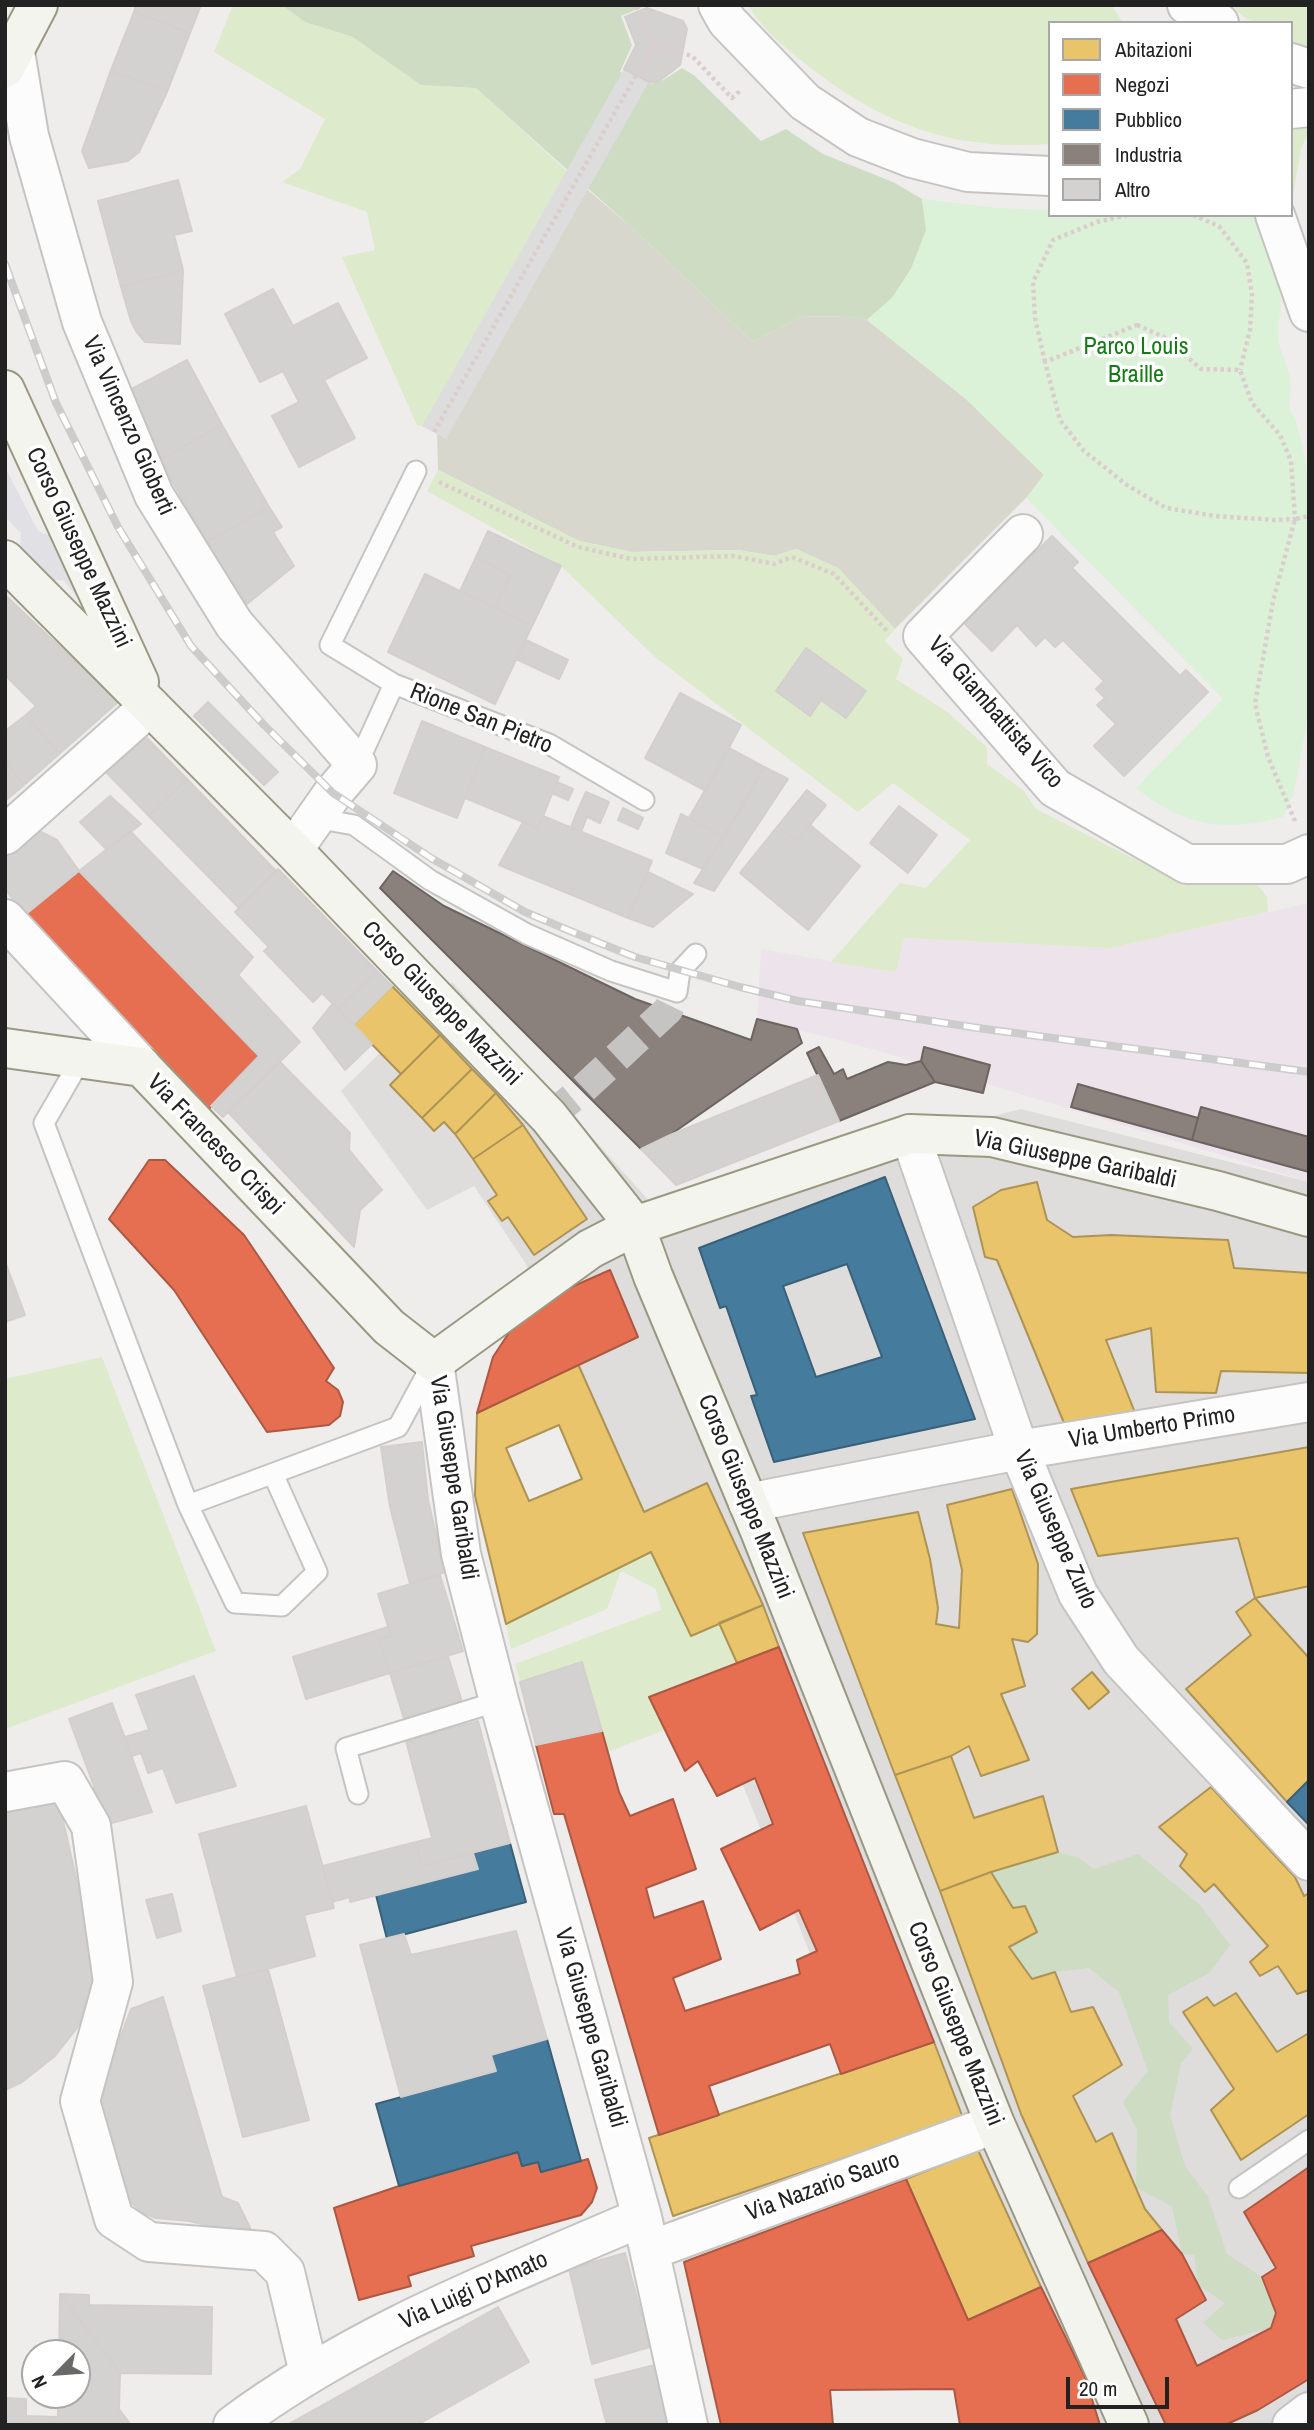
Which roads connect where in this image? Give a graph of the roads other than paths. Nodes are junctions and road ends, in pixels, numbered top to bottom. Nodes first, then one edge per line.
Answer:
1 (38, 5) edge
2 (719, 5) edge
3 (1186, 5) edge
4 (1215, 21) edge
5 (10, 60) edge
6 (1048, 176) edge
7 (1276, 217) edge
8 (1309, 312) edge
9 (5, 390) edge
10 (416, 471) road end
11 (1023, 534) dead end
12 (5, 560) edge
13 (394, 684) junction
14 (150, 706) junction
15 (357, 765) junction
16 (644, 800) dead end
17 (315, 818) junction
18 (5, 835) edge
19 (1304, 842) edge
20 (293, 850) junction
21 (5, 919) edge
22 (696, 954) dead end
23 (10, 1054) edge
24 (81, 1059) junction
25 (142, 1068) junction
26 (910, 1134) junction
27 (1309, 1217) edge
28 (635, 1226) junction
29 (434, 1362) junction
30 (1309, 1402) edge
31 (1019, 1450) junction
32 (273, 1474) junction
33 (748, 1503) junction
34 (188, 1505) junction
35 (499, 1702) junction
36 (5, 1792) edge
37 (358, 1794) dead end
38 (1309, 1861) edge
39 (995, 2124) junction
40 (1309, 2140) edge
41 (1239, 2188) dead end
42 (647, 2234) junction
43 (309, 2373) junction
44 (1309, 2412) edge
45 (233, 2425) edge
46 (688, 2425) edge
47 (1129, 2425) edge
48 (1292, 2425) edge

1 - 5 main road
2 - 6 street
3 - 4 street
5 - 15 street, Via Vincenzo Gioberti
7 - 8 street
9 - 14 main road, Corso Giuseppe Mazzini
10 - 13 lane
11 - 19 street, Via Giambattista Vico
12 - 14 main road, Corso Giuseppe Mazzini
13 - 15 lane, Rione San Pietro
13 - 16 lane, Rione San Pietro
14 - 18 street
14 - 20 main road, Corso Giuseppe Mazzini
15 - 17 street
17 - 20 street
17 - 22 lane
20 - 28 main road, Corso Giuseppe Mazzini
21 - 25 street, Via Francesco Crispi
23 - 24 main road
24 - 25 main road
24 - 34 lane
25 - 29 main road, Via Francesco Crispi
26 - 27 main road, Via Giuseppe Garibaldi
26 - 28 main road, Via Giuseppe Garibaldi
26 - 31 street, Via Giuseppe Zurlo
28 - 29 main road, Via Giuseppe Garibaldi
28 - 33 main road, Corso Giuseppe Mazzini
29 - 32 lane
29 - 35 street, Via Giuseppe Garibaldi
30 - 31 street, Via Umberto Primo
31 - 33 street, Via Umberto Primo
31 - 38 street, Via Giuseppe Zurlo
32 - 34 lane
32 - 34 lane
33 - 39 main road, Corso Giuseppe Mazzini
35 - 37 lane
35 - 42 street, Via Giuseppe Garibaldi
36 - 43 street
39 - 42 street, Via Nazario Sauro
39 - 47 main road, Corso Giuseppe Mazzini
40 - 41 lane
42 - 43 street, Via Luigi D'Amato
42 - 46 street, Via Giuseppe Garibaldi
43 - 45 street, Via Luigi D'Amato
44 - 48 street

